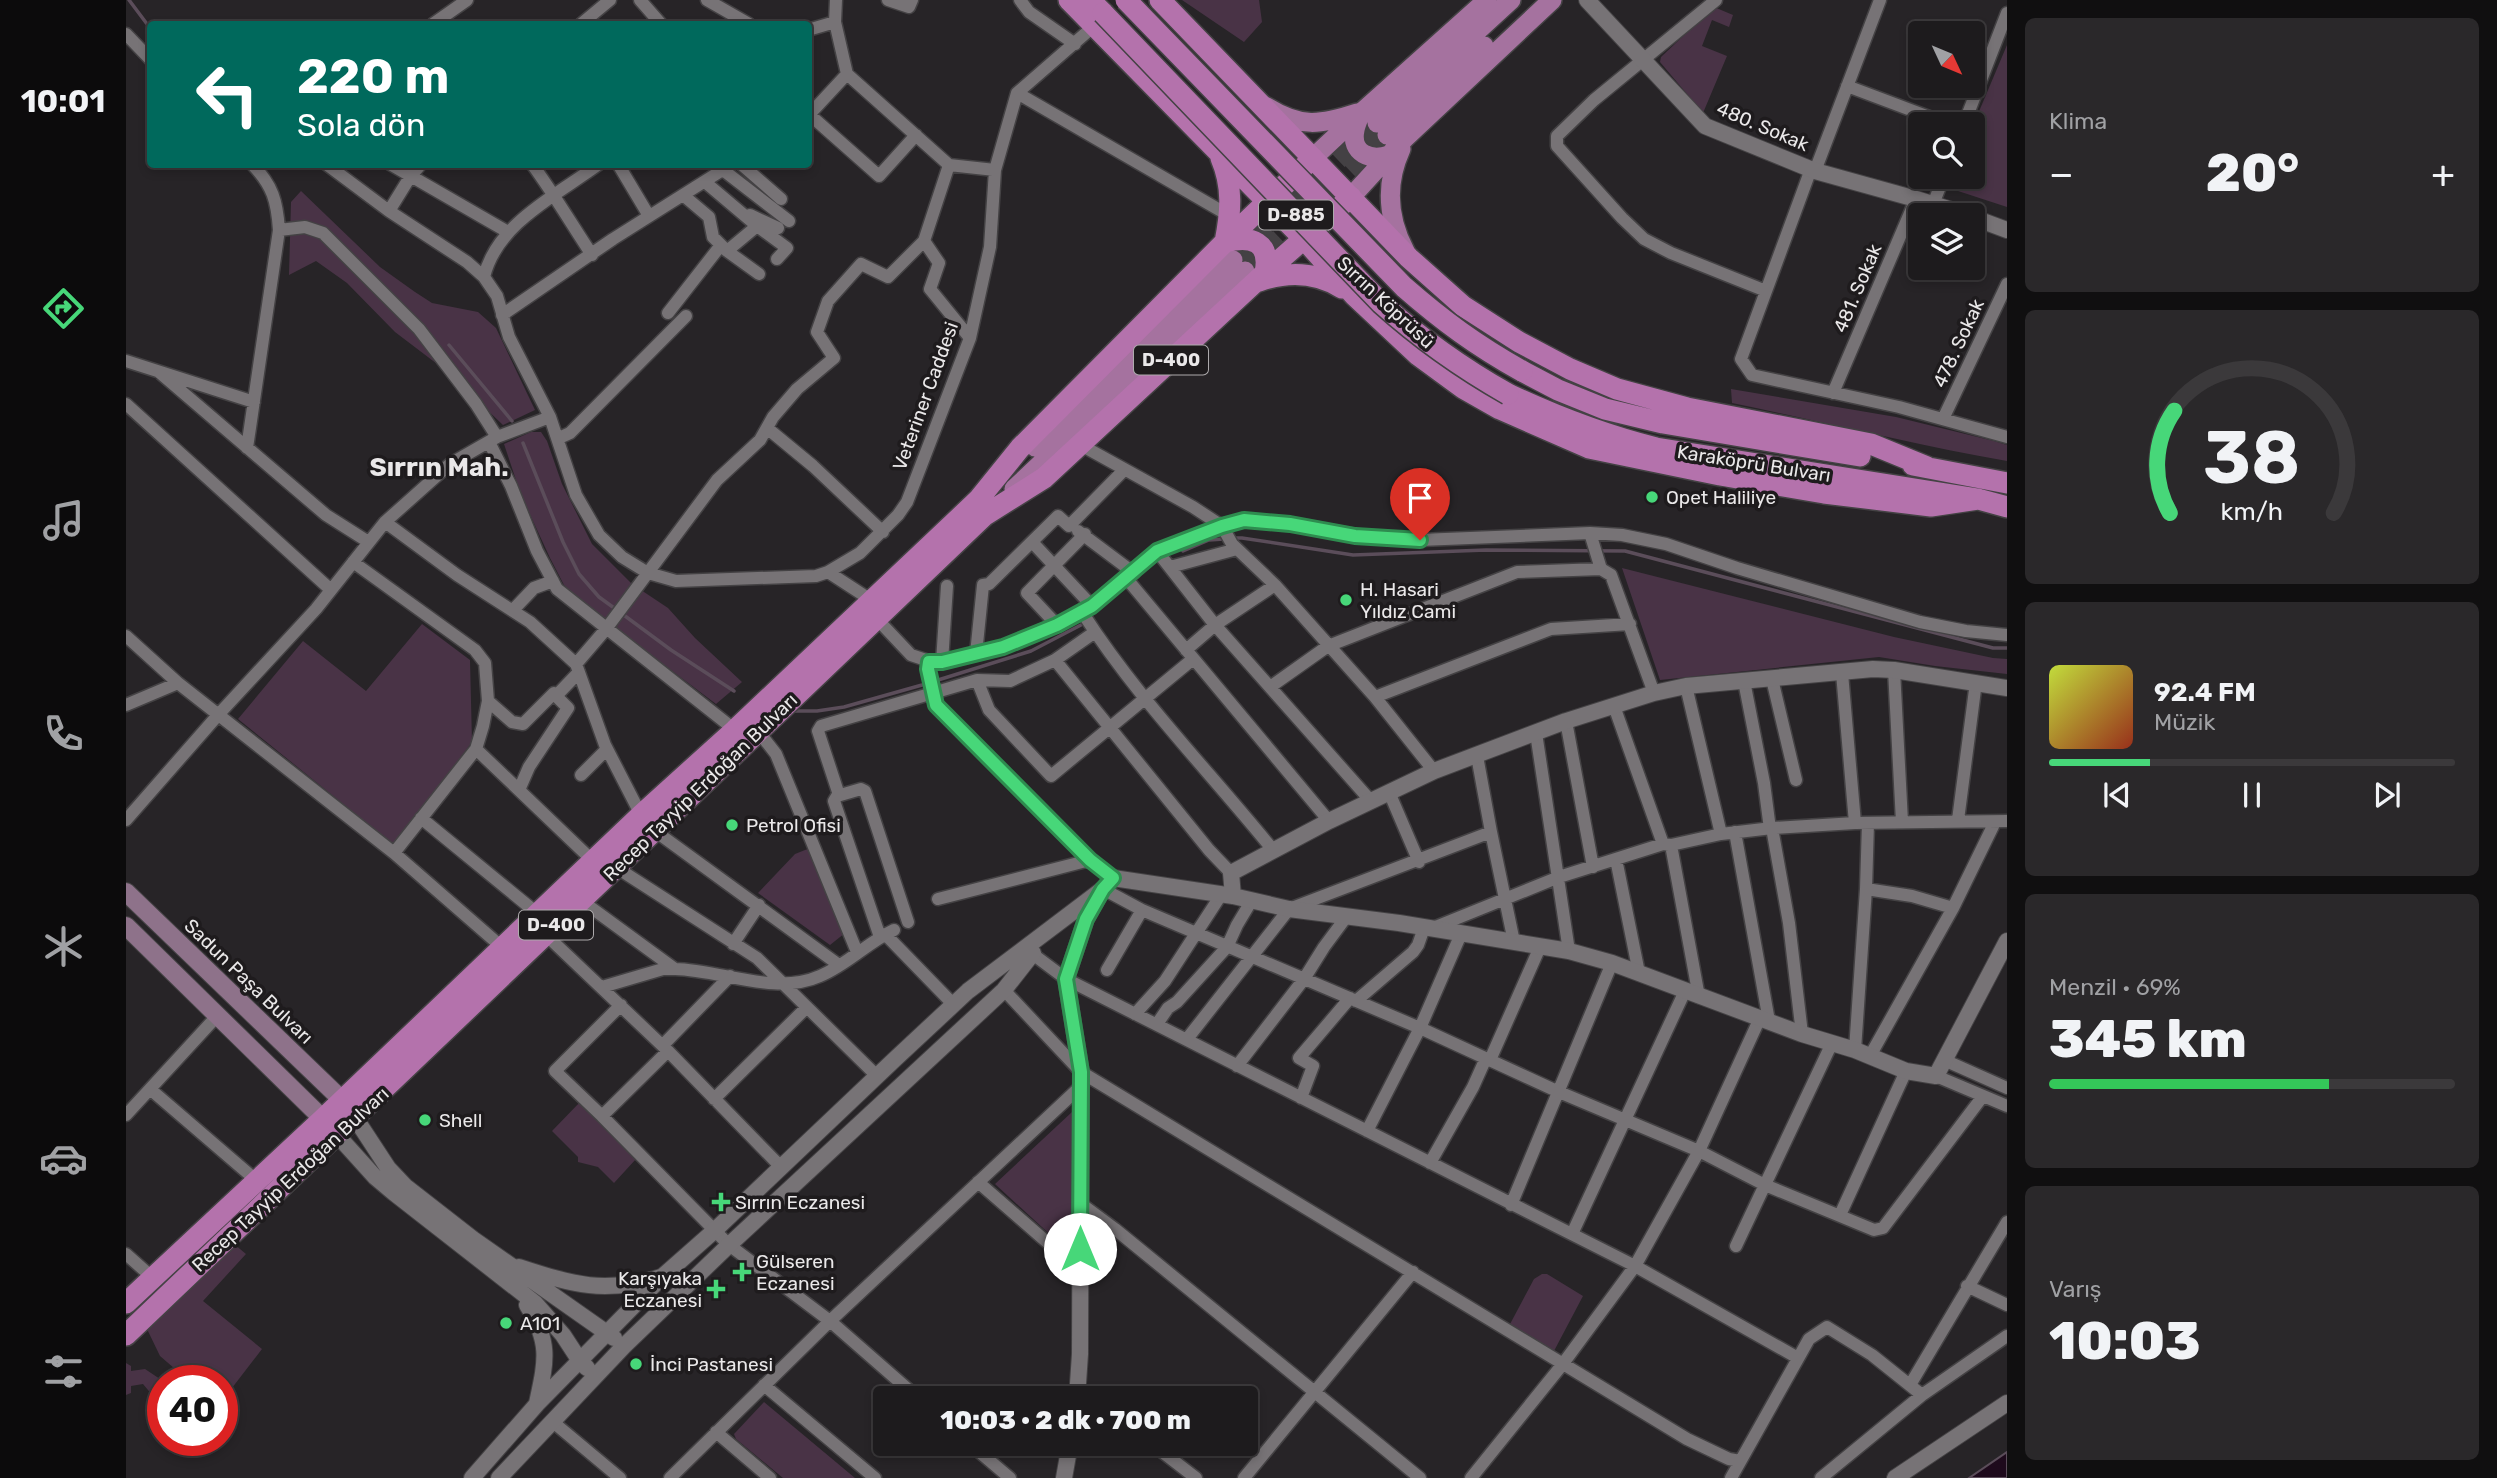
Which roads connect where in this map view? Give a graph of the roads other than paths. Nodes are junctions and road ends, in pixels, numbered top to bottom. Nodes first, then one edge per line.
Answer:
1 (467, 0) edge
2 (610, 0) edge
3 (640, 0) edge
4 (836, 0) edge
5 (888, 0) edge
6 (912, 0) edge
7 (1020, 0) edge
8 (1069, 0) edge
9 (1126, 0) edge
10 (1160, 0) edge
11 (1487, 0) edge
12 (1511, 0) edge
13 (1534, 0) edge
14 (1552, 0) edge
15 (1587, 0) edge
16 (1716, 0) edge
17 (1877, 1) edge
18 (716, 2) edge
19 (1096, 13) edge
20 (2007, 13) edge
21 (437, 21) edge
22 (585, 21) edge
23 (658, 21) edge
24 (744, 21) edge
25 (835, 22) junction
26 (812, 29) edge
27 (126, 34) edge
28 (1075, 44) junction
29 (147, 57) edge
30 (1642, 60) junction
31 (847, 74) junction
32 (1847, 86) junction
33 (1017, 93) junction
34 (1256, 100) junction
35 (812, 112) edge
36 (1916, 112) edge
37 (1969, 112) edge
38 (812, 118) edge
39 (1383, 127) junction
40 (916, 135) junction
41 (1389, 155) junction
42 (1220, 156) junction
43 (1313, 158) junction
44 (949, 165) junction
45 (255, 168) edge
46 (331, 168) edge
47 (396, 168) edge
48 (418, 168) edge
49 (535, 168) edge
50 (593, 168) edge
51 (620, 168) edge
52 (726, 168) edge
53 (729, 168) edge
54 (746, 168) edge
55 (995, 170) junction
56 (1813, 170) junction
57 (410, 177) junction
58 (705, 182) junction
59 (555, 195) junction
60 (683, 195) junction
61 (720, 197) junction
62 (1351, 197) junction
63 (781, 199) dead end
64 (1916, 199) junction
65 (1267, 202) junction
66 (1930, 203) edge
67 (389, 211) junction
68 (649, 216) junction
69 (1230, 216) junction
70 (1985, 222) edge
71 (757, 226) junction
72 (279, 230) junction
73 (2007, 230) edge
74 (508, 232) junction
75 (1305, 240) junction
76 (924, 241) junction
77 (724, 248) junction
78 (592, 255) junction
79 (777, 258) dead end
80 (1409, 258) junction
81 (1244, 266) junction
82 (759, 274) dead end
83 (484, 277) junction
84 (2007, 284) edge
85 (1766, 291) junction
86 (1354, 296) junction
87 (668, 313) dead end
88 (502, 315) junction
89 (687, 316) dead end
90 (970, 338) junction
91 (126, 361) edge
92 (1522, 371) joint
93 (159, 372) junction
94 (1833, 393) junction
95 (1508, 394) joint
96 (254, 402) junction
97 (126, 404) edge
98 (550, 417) junction
99 (1944, 419) junction
100 (767, 428) junction
101 (2007, 437) edge
102 (559, 438) junction
103 (493, 439) junction
104 (1079, 444) junction
105 (247, 448) junction
106 (1927, 467) junction
107 (1124, 470) junction
108 (2007, 483) edge
109 (1978, 499) junction
110 (981, 507) junction
111 (2007, 507) edge
112 (385, 522) junction
113 (1069, 526) junction
114 (883, 532) junction
115 (1590, 533) junction
116 (1085, 534) junction
117 (1229, 538) junction
118 (367, 541) junction
119 (1033, 543) junction
120 (1157, 551) junction
121 (353, 562) junction
122 (1055, 565) junction
123 (1170, 567) junction
124 (1601, 569) junction
125 (828, 572) junction
126 (648, 573) junction
127 (1130, 576) junction
128 (553, 581) junction
129 (1275, 584) junction
130 (947, 586) dead end
131 (331, 590) junction
132 (1087, 609) junction
133 (513, 610) junction
134 (874, 610) junction
135 (1630, 624) junction
136 (1057, 625) junction
137 (1215, 625) junction
138 (606, 629) junction
139 (1095, 632) junction
140 (2007, 635) edge
141 (126, 636) edge
142 (1328, 646) junction
143 (976, 654) junction
144 (1190, 655) junction
145 (1055, 660) junction
146 (942, 662) junction
147 (577, 668) junction
148 (929, 668) junction
149 (1894, 670) junction
150 (1842, 673) junction
151 (1772, 679) junction
152 (977, 680) junction
153 (1744, 681) junction
154 (1976, 682) junction
155 (178, 683) junction
156 (1270, 687) junction
157 (1686, 687) junction
158 (2007, 688) edge
159 (932, 692) junction
160 (1654, 693) junction
161 (556, 696) junction
162 (1376, 697) junction
163 (1144, 698) junction
164 (488, 701) junction
165 (126, 705) edge
166 (1614, 706) junction
167 (218, 715) junction
168 (1566, 721) junction
169 (1109, 726) junction
170 (735, 730) junction
171 (758, 731) junction
172 (1536, 733) junction
173 (476, 749) junction
174 (607, 749) junction
175 (1477, 755) junction
176 (1434, 771) junction
177 (581, 775) dead end
178 (1796, 780) dead end
179 (519, 790) junction
180 (1389, 792) junction
181 (839, 795) junction
182 (1370, 800) junction
183 (421, 818) junction
184 (126, 820) edge
185 (1958, 820) junction
186 (1329, 821) junction
187 (2001, 821) edge
188 (1902, 822) junction
189 (648, 823) junction
190 (1861, 823) junction
191 (1771, 828) junction
192 (1491, 832) junction
193 (1735, 832) junction
194 (1721, 834) junction
195 (1667, 844) junction
196 (1273, 850) junction
197 (394, 853) junction
198 (1616, 859) junction
199 (1090, 860) junction
200 (593, 861) junction
201 (1419, 862) junction
202 (617, 867) junction
203 (1593, 867) junction
204 (1231, 873) junction
205 (1559, 877) junction
206 (1108, 883) junction
207 (1866, 888) junction
208 (126, 892) edge
209 (1227, 895) junction
210 (938, 899) dead end
211 (1505, 899) junction
212 (1252, 900) junction
213 (582, 901) junction
214 (759, 905) junction
215 (1953, 908) junction
216 (1289, 909) junction
217 (1142, 910) junction
218 (538, 914) junction
219 (1347, 916) junction
220 (908, 922) dead end
221 (1428, 928) junction
222 (128, 930) edge
223 (1197, 932) junction
224 (887, 934) junction
225 (1461, 934) junction
226 (546, 935) junction
227 (2007, 941) edge
228 (1514, 942) junction
229 (733, 944) junction
230 (1227, 947) junction
231 (1540, 947) junction
232 (503, 948) junction
233 (1030, 951) junction
234 (1569, 951) junction
235 (857, 952) junction
236 (1253, 956) junction
237 (1612, 963) junction
238 (839, 965) junction
239 (675, 969) junction
240 (1107, 970) dead end
241 (1639, 973) junction
242 (730, 976) junction
243 (1066, 979) junction
244 (1304, 979) junction
245 (785, 984) junction
246 (602, 987) junction
247 (1004, 990) junction
248 (1692, 994) junction
249 (1353, 1000) junction
250 (954, 1004) junction
251 (621, 1005) junction
252 (807, 1007) junction
253 (1135, 1014) junction
254 (218, 1015) junction
255 (1764, 1020) junction
256 (1157, 1024) junction
257 (1420, 1028) junction
258 (1802, 1034) junction
259 (1187, 1039) junction
260 (1832, 1043) junction
261 (665, 1048) junction
262 (1863, 1053) junction
263 (1488, 1059) junction
264 (1944, 1060) junction
265 (1237, 1066) junction
266 (1906, 1071) junction
267 (877, 1076) junction
268 (1936, 1076) junction
269 (1081, 1080) junction
270 (2007, 1088) edge
271 (150, 1089) junction
272 (1559, 1092) junction
273 (1983, 1096) junction
274 (714, 1098) junction
275 (1301, 1098) junction
276 (342, 1100) junction
277 (2007, 1106) edge
278 (126, 1115) edge
279 (602, 1116) junction
280 (355, 1118) junction
281 (1627, 1120) junction
282 (330, 1127) junction
283 (1367, 1131) junction
284 (1699, 1151) junction
285 (1430, 1163) junction
286 (781, 1167) junction
287 (257, 1181) junction
288 (978, 1182) junction
289 (1765, 1185) junction
290 (1080, 1203) junction
291 (1511, 1205) junction
292 (1840, 1215) junction
293 (2007, 1222) edge
294 (714, 1231) junction
295 (1572, 1234) junction
296 (729, 1245) junction
297 (1736, 1246) dead end
298 (126, 1254) edge
299 (503, 1262) junction
300 (1635, 1266) junction
301 (1080, 1271) junction
302 (1413, 1272) junction
303 (663, 1276) junction
304 (153, 1278) junction
305 (509, 1280) junction
306 (1967, 1286) junction
307 (126, 1303) edge
308 (2007, 1305) edge
309 (830, 1321) junction
310 (608, 1332) junction
311 (126, 1335) edge
312 (2007, 1336) edge
313 (624, 1346) junction
314 (1798, 1358) junction
315 (580, 1361) junction
316 (1562, 1365) junction
317 (596, 1375) junction
318 (764, 1385) junction
319 (1910, 1385) junction
320 (904, 1386) edge
321 (1078, 1386) edge
322 (1315, 1392) junction
323 (1922, 1395) junction
324 (2007, 1403) edge
325 (537, 1404) junction
326 (553, 1422) junction
327 (716, 1432) junction
328 (980, 1456) edge
329 (1068, 1456) edge
330 (1168, 1456) edge
331 (1740, 1461) junction
332 (994, 1473) edge
333 (472, 1478) edge
334 (499, 1478) edge
335 (620, 1478) edge
336 (670, 1478) edge
337 (770, 1478) edge
338 (874, 1478) edge
339 (1010, 1478) edge
340 (1064, 1478) edge
341 (1196, 1478) edge
342 (1244, 1478) edge
343 (1420, 1478) edge
344 (1471, 1478) edge
345 (1731, 1478) edge
346 (1821, 1478) edge
347 (1895, 1478) edge

1 - 21 street
2 - 22 street
3 - 23 street
4 - 25 street
5 - 6 street
7 - 28 street
8 - 19 highway
9 - 92 highway, Sırrın Köprüsü / D-885, bridge
10 - 34 highway
11 - 39 main road
12 - 39 main road
13 - 39 main road
14 - 39 main road
15 - 30 street, 480. Sokak
16 - 30 street
17 - 32 street
18 - 24 street
19 - 28 street
19 - 42 highway
19 - 95 highway, Sırrın Köprüsü / D-885, bridge
20 - 37 street
25 - 26 street
25 - 31 street
27 - 29 street
28 - 33 street
30 - 56 street, 480. Sokak
30 - 85 street
31 - 35 street
31 - 40 street
32 - 36 street
32 - 56 street
33 - 55 street, Veteriner Caddesi
33 - 69 street
34 - 39 main road
34 - 43 highway
38 - 40 street
39 - 41 main road
39 - 41 main road
39 - 43 main road
39 - 80 main road
40 - 44 street
41 - 62 main road
42 - 65 highway
42 - 69 highway
43 - 62 highway
43 - 65 highway
44 - 55 street
44 - 76 street
45 - 72 street
46 - 67 street
47 - 57 street
48 - 57 street
49 - 59 street
50 - 59 street
51 - 68 street
52 - 58 street
53 - 61 street
54 - 63 street
55 - 90 street, Veteriner Caddesi
56 - 64 street, 480. Sokak
56 - 85 street
57 - 67 street
57 - 74 street
58 - 60 street
58 - 61 street
59 - 74 street
59 - 78 street
60 - 68 street
60 - 77 street
61 - 71 street
62 - 75 highway, D-400
62 - 80 highway
64 - 66 street, 480. Sokak
64 - 94 street, 481. Sokak
65 - 75 highway
65 - 81 highway
67 - 83 street
68 - 78 street
69 - 81 highway
70 - 73 street, 480. Sokak
71 - 77 street
71 - 79 street
72 - 96 street
72 - 103 street
74 - 83 street
75 - 81 highway, D-400
75 - 86 highway
76 - 90 street
76 - 100 street
77 - 82 street
77 - 87 street
78 - 88 street
80 - 106 highway
81 - 86 highway
81 - 104 highway, D-400
81 - 110 main road, Recep Tayyip Erdoğan Bulvarı
81 - 110 highway, D-400
83 - 88 street
84 - 99 street, 478. Sokak
85 - 94 street
86 - 109 highway
88 - 98 street
89 - 102 street
90 - 114 street, Veteriner Caddesi
91 - 93 street
92 - 106 highway, Karaköprü Bulvarı / D-885
93 - 96 street
93 - 105 street
94 - 99 street
95 - 109 highway, Karaköprü Bulvarı / D-885
96 - 105 street
97 - 131 street
98 - 102 street
98 - 103 street
99 - 101 street
100 - 114 street
100 - 126 street
102 - 126 street
103 - 112 street
103 - 128 street
104 - 107 street
104 - 110 highway, D-400
105 - 118 street
106 - 108 highway, Karaköprü Bulvarı / D-885
107 - 113 street
107 - 117 street
109 - 111 highway, Karaköprü Bulvarı / D-885
110 - 134 highway, Recep Tayyip Erdoğan Bulvarı / D-400
112 - 118 street
112 - 133 street
113 - 116 street
113 - 119 street
114 - 125 street, Veteriner Caddesi
115 - 117 street
115 - 124 street
115 - 140 street
116 - 122 street
116 - 127 street
117 - 120 street
117 - 123 street
117 - 129 street
118 - 121 street
119 - 122 street
119 - 143 street
120 - 123 street
120 - 127 street
121 - 131 street
121 - 164 street
122 - 132 street
122 - 136 street
123 - 137 street
124 - 135 street
124 - 142 street
125 - 126 street
125 - 134 street
126 - 138 street
127 - 132 street
127 - 144 street
128 - 133 street
128 - 138 street
129 - 137 street
129 - 142 street
130 - 146 street
131 - 167 street
132 - 136 street
132 - 139 street
133 - 147 street
134 - 148 street
134 - 170 highway, Recep Tayyip Erdoğan Bulvarı / D-400
134 - 171 highway, Recep Tayyip Erdoğan Bulvarı / D-400
135 - 160 street
135 - 162 street
136 - 143 street
137 - 144 street
137 - 156 street
138 - 147 street
138 - 170 street
139 - 145 street
139 - 163 street
141 - 155 street
142 - 156 street
142 - 162 street
143 - 146 street
144 - 163 street
144 - 186 street
145 - 152 street
145 - 169 street
146 - 148 street
147 - 161 street
147 - 174 street
148 - 159 street
149 - 150 street
149 - 154 street
149 - 188 street
150 - 151 street
150 - 190 street
151 - 153 street
151 - 178 street
152 - 159 street
152 - 169 street
153 - 157 street
153 - 191 street
154 - 158 street
154 - 185 street
155 - 165 street
155 - 167 street
156 - 182 street
157 - 160 street
157 - 194 street
159 - 181 street
159 - 199 street
160 - 166 street
161 - 164 street
161 - 179 street
162 - 176 street
163 - 169 street
163 - 196 street
164 - 173 street
166 - 168 street
166 - 195 street
167 - 184 street
167 - 197 street
168 - 172 street
168 - 203 street
169 - 204 street
170 - 189 highway, Recep Tayyip Erdoğan Bulvarı / D-400
171 - 189 highway, Recep Tayyip Erdoğan Bulvarı / D-400
171 - 235 street
172 - 175 street
172 - 205 street
173 - 179 street
173 - 183 street
174 - 177 street
174 - 189 street
175 - 176 street
175 - 192 street
176 - 180 street
179 - 200 street
180 - 182 street
180 - 201 street
181 - 220 street
181 - 224 street
182 - 186 street
183 - 197 street
183 - 218 street
185 - 187 street
185 - 188 street
186 - 196 street
187 - 215 street
188 - 190 street
189 - 200 highway, Recep Tayyip Erdoğan Bulvarı / D-400
189 - 202 highway, Recep Tayyip Erdoğan Bulvarı / D-400
189 - 214 street
190 - 191 street
190 - 207 street
191 - 193 street
191 - 258 street
192 - 201 street
192 - 211 street
193 - 194 street
193 - 255 street
194 - 195 street
195 - 198 street
195 - 248 street
196 - 204 street
197 - 232 street
198 - 203 street
198 - 241 street
199 - 206 street
199 - 210 street
200 - 218 highway, Recep Tayyip Erdoğan Bulvarı / D-400
201 - 216 street
202 - 213 highway, Recep Tayyip Erdoğan Bulvarı / D-400
202 - 229 street
203 - 205 street
204 - 209 street
205 - 211 street
205 - 234 street
206 - 209 street
206 - 217 street
206 - 233 street
206 - 243 street
207 - 215 street
207 - 262 street
208 - 276 main road, Sadun Paşa Bulvarı
209 - 212 street
209 - 223 street
211 - 221 street
211 - 228 street
212 - 216 street
212 - 230 street
213 - 226 highway, Recep Tayyip Erdoğan Bulvarı / D-400
213 - 239 street
214 - 229 street
214 - 238 street
215 - 262 street
216 - 219 street
216 - 236 street
217 - 223 street
217 - 240 street
218 - 232 highway, Recep Tayyip Erdoğan Bulvarı / D-400
219 - 221 street
219 - 244 street
221 - 225 street
221 - 249 street
222 - 254 main road
223 - 230 street
223 - 253 street
224 - 235 street
224 - 250 street
225 - 228 street
225 - 257 street
226 - 246 street
226 - 280 highway, Recep Tayyip Erdoğan Bulvarı / D-400
227 - 264 street
228 - 231 street
229 - 245 street
230 - 236 street
230 - 256 street
231 - 234 street
231 - 263 street
232 - 276 highway, Recep Tayyip Erdoğan Bulvarı / D-400
233 - 243 street
233 - 247 street
233 - 250 street
234 - 237 street
235 - 238 street
236 - 244 street
236 - 259 street
237 - 241 street
237 - 272 street
238 - 245 street
239 - 242 street
239 - 246 street
241 - 248 street
242 - 245 street
242 - 261 street
243 - 253 street
243 - 269 street
244 - 249 street
244 - 265 street
245 - 252 street
246 - 251 street
247 - 269 street
247 - 296 street
248 - 255 street
248 - 281 street
249 - 257 street
249 - 275 street
250 - 267 street
251 - 261 street
251 - 279 street
252 - 267 street
252 - 274 street
253 - 256 street
254 - 271 street
254 - 282 main road
255 - 258 street
255 - 284 street
256 - 259 street
257 - 263 street
257 - 283 street
258 - 260 street
259 - 265 street
260 - 262 street
260 - 289 street
261 - 274 street
261 - 279 street
262 - 266 street
263 - 272 street
263 - 285 street
264 - 268 street
264 - 270 street
265 - 275 street
266 - 268 street
266 - 292 street
267 - 286 street
268 - 273 street
269 - 288 street
269 - 290 street
269 - 302 street
271 - 278 street
271 - 287 street
272 - 281 street
272 - 291 street
273 - 277 street
273 - 292 street
274 - 286 street
275 - 283 street
276 - 280 street
276 - 282 highway, Recep Tayyip Erdoğan Bulvarı / D-400
279 - 294 street
280 - 282 highway, Recep Tayyip Erdoğan Bulvarı / D-400
280 - 299 street
281 - 284 street
281 - 295 street
282 - 287 highway, Recep Tayyip Erdoğan Bulvarı / D-400
282 - 305 street
282 - 311 highway, Recep Tayyip Erdoğan Bulvarı / D-400
283 - 285 street
284 - 289 street
284 - 300 street
285 - 291 street
286 - 294 street
287 - 304 highway, Recep Tayyip Erdoğan Bulvarı / D-400
288 - 301 street
288 - 309 street
289 - 292 street
289 - 297 street
290 - 301 street
290 - 322 street
291 - 295 street
293 - 306 street
294 - 296 street
294 - 303 street
295 - 300 street
296 - 309 street
296 - 313 street
298 - 304 street
299 - 303 street
299 - 310 street
300 - 314 street
300 - 316 street
301 - 321 street
302 - 316 street
302 - 322 street
303 - 310 street
304 - 307 highway, Recep Tayyip Erdoğan Bulvarı / D-400
305 - 315 street
305 - 325 street
306 - 308 street
306 - 319 street
309 - 318 street
309 - 320 street
310 - 313 street
310 - 315 street
312 - 323 street
313 - 317 street
314 - 319 street
314 - 331 street
315 - 317 street
315 - 325 street
316 - 331 street
316 - 344 street
317 - 326 street
318 - 327 street
318 - 338 street
319 - 323 street
322 - 342 street
322 - 343 street
323 - 346 street
324 - 347 street
325 - 333 street
326 - 334 street
326 - 335 street
327 - 336 street
327 - 337 street
328 - 332 street
329 - 340 street
330 - 341 street
331 - 345 street
332 - 339 street

